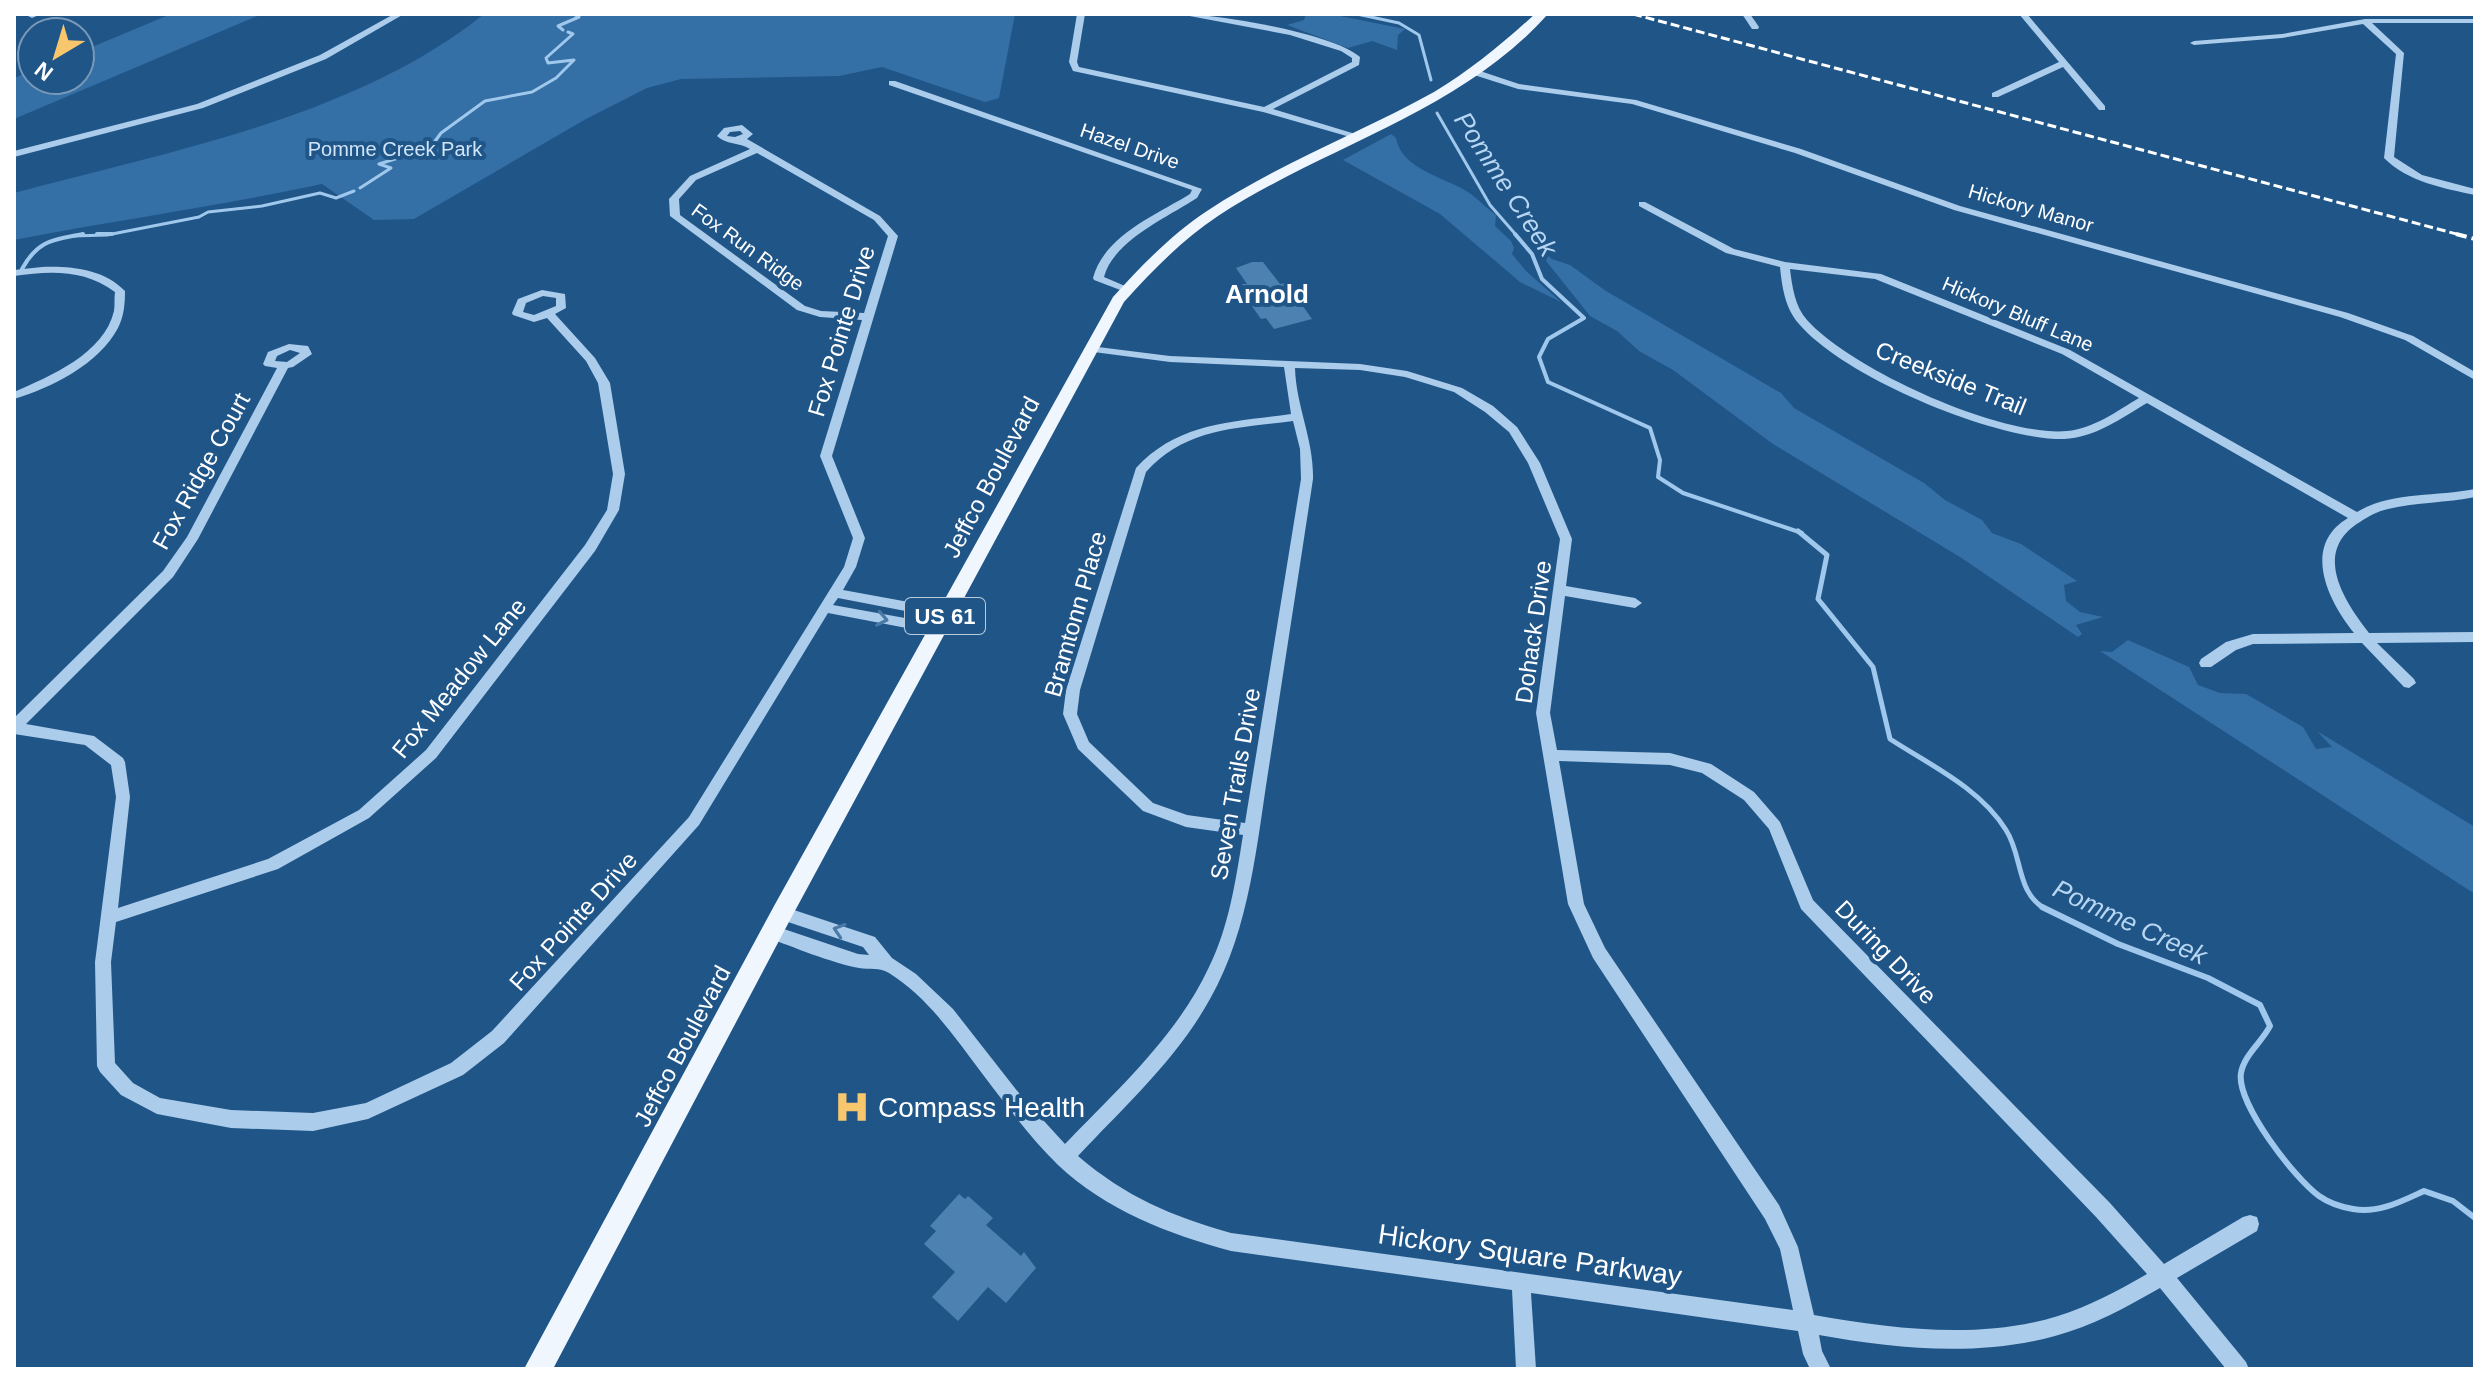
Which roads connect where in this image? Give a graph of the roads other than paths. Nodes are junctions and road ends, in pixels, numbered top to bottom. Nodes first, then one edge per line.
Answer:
1 (400, 14) edge
2 (1081, 14) edge
3 (1183, 14) edge
4 (1542, 14) edge
5 (1746, 14) edge
6 (2023, 14) edge
7 (1527, 20) edge
8 (2365, 21) junction
9 (2475, 21) edge
10 (1755, 27) dead end
11 (2194, 43) dead end
12 (2065, 63) junction
13 (1470, 75) junction
14 (892, 83) dead end
15 (1995, 95) dead end
16 (2102, 108) dead end
17 (1265, 110) junction
18 (1357, 136) junction
19 (740, 139) dead end
20 (757, 149) junction
21 (14, 154) edge
22 (2475, 192) edge
23 (1642, 204) dead end
24 (1785, 265) junction
25 (14, 273) edge
26 (1127, 289) junction
27 (550, 315) dead end
28 (869, 317) junction
29 (1090, 349) junction
30 (1289, 364) junction
31 (283, 367) dead end
32 (2475, 377) edge
33 (14, 396) edge
34 (2148, 398) junction
35 (1296, 417) junction
36 (2475, 493) edge
37 (2356, 517) junction
38 (1560, 590) junction
39 (835, 593) junction
40 (1635, 603) dead end
41 (825, 608) junction
42 (942, 621) junction
43 (2475, 637) edge
44 (2363, 638) junction
45 (2206, 663) dead end
46 (2409, 683) dead end
47 (14, 728) edge
48 (1550, 755) junction
49 (1251, 830) junction
50 (782, 913) junction
51 (108, 918) junction
52 (772, 932) junction
53 (886, 963) junction
54 (1064, 1158) junction
55 (2250, 1224) dead end
56 (2161, 1276) junction
57 (1521, 1281) junction
58 (1806, 1324) junction
59 (538, 1369) edge
60 (1526, 1369) edge
61 (1821, 1369) edge
62 (2239, 1369) edge

1 - 21 street
2 - 17 street
3 - 17 street
4 - 7 main road, Jeffco Boulevard / US 61
5 - 10 street
6 - 12 street
7 - 13 main road, Jeffco Boulevard / US 61
8 - 9 street
8 - 11 street
8 - 22 street
12 - 15 street
12 - 16 street
13 - 18 main road, Jeffco Boulevard / US 61
13 - 32 street, Hickory Manor
14 - 26 street, Hazel Drive
17 - 18 street
18 - 26 main road, Jeffco Boulevard / US 61
19 - 20 street, Fox Pointe Drive
20 - 28 street, Fox Pointe Drive
20 - 28 street, Fox Run Ridge
23 - 24 street, Hickory Bluff Lane
24 - 34 street, Hickory Bluff Lane
24 - 34 street, Creekside Trail
25 - 33 street
26 - 29 main road, Jeffco Boulevard / US 61
27 - 51 street, Fox Meadow Lane
28 - 39 street, Fox Pointe Drive
29 - 30 street, Dohack Drive
29 - 42 main road, Jeffco Boulevard / US 61
30 - 35 street, Seven Trails Drive
30 - 38 street, Dohack Drive
31 - 47 street, Fox Ridge Court
34 - 37 street, Hickory Bluff Lane
35 - 49 street, Seven Trails Drive
35 - 49 street, Bramtonn Place
36 - 37 street
37 - 44 street
38 - 40 street
38 - 48 street, Dohack Drive
39 - 41 street, Fox Pointe Drive
39 - 42 street
41 -> 42 street
41 - 51 street, Fox Pointe Drive
42 - 50 main road, Jeffco Boulevard / US 61
43 - 44 street
44 - 45 street
44 - 46 street
47 - 51 street, Fox Pointe Drive
48 - 56 street, During Drive
48 - 58 street, Dohack Drive
49 - 54 street, Seven Trails Drive
50 - 52 main road, Jeffco Boulevard / US 61
53 -> 50 street, Hickory Square Parkway
52 - 53 street, Hickory Square Parkway
52 - 59 main road, Jeffco Boulevard / US 61
53 - 54 street, Hickory Square Parkway
54 - 57 street, Hickory Square Parkway
55 - 56 street, Hickory Square Parkway
56 - 58 street, Hickory Square Parkway
56 - 62 street, During Drive
57 - 58 street, Hickory Square Parkway
57 - 60 street
58 - 61 street, Dohack Drive

